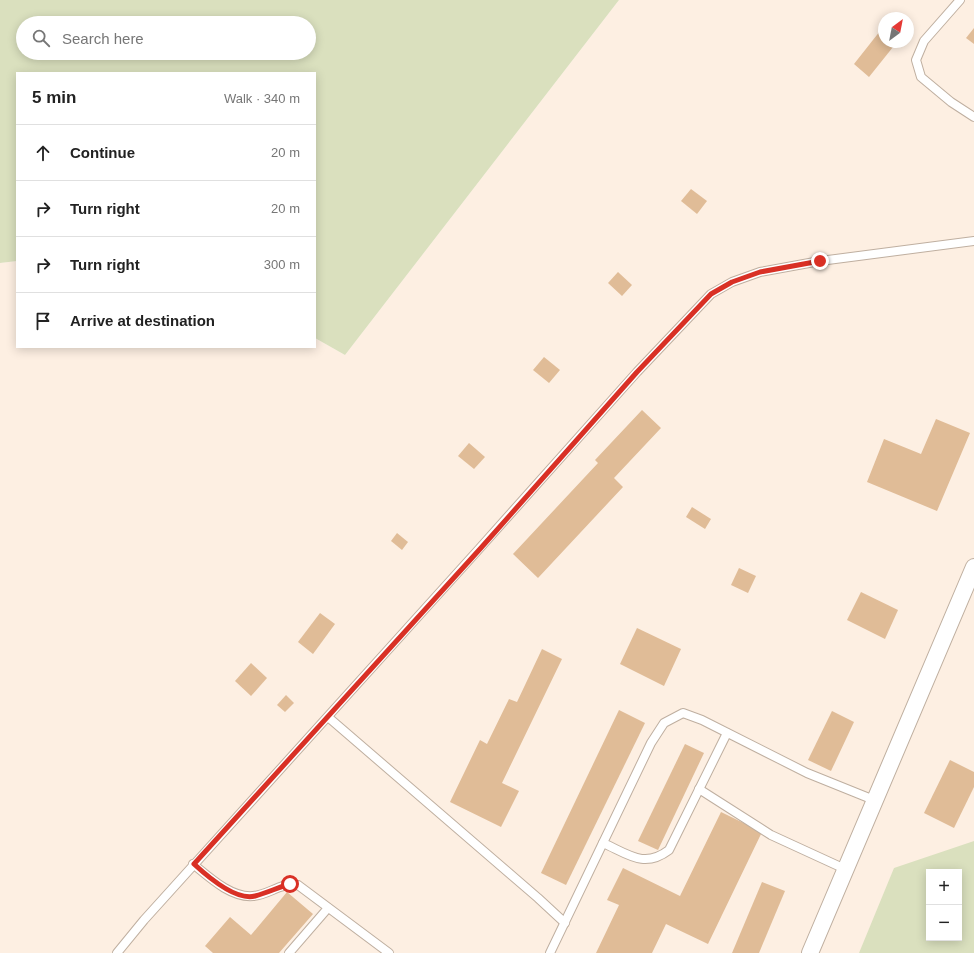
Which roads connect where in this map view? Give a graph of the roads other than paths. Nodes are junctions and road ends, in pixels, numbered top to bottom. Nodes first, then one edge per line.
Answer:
1 (960, 0) edge
2 (974, 117) edge
3 (974, 241) edge
4 (974, 567) edge
5 (328, 717) junction
6 (727, 733) junction
7 (699, 788) junction
8 (874, 800) junction
9 (603, 843) junction
10 (194, 864) junction
11 (845, 869) junction
12 (328, 908) junction
13 (565, 923) junction
14 (117, 953) edge
15 (289, 953) edge
16 (389, 953) edge
17 (550, 953) edge
18 (810, 953) edge

1 - 2 lane
3 - 5 lane
4 - 8 street
5 - 10 lane
5 - 13 lane
6 - 7 lane
6 - 8 lane
6 - 9 lane
7 - 9 lane
7 - 11 lane
8 - 11 street
9 - 13 lane
10 - 12 lane
10 - 14 lane
11 - 18 street
12 - 15 lane
12 - 16 lane
13 - 17 lane

